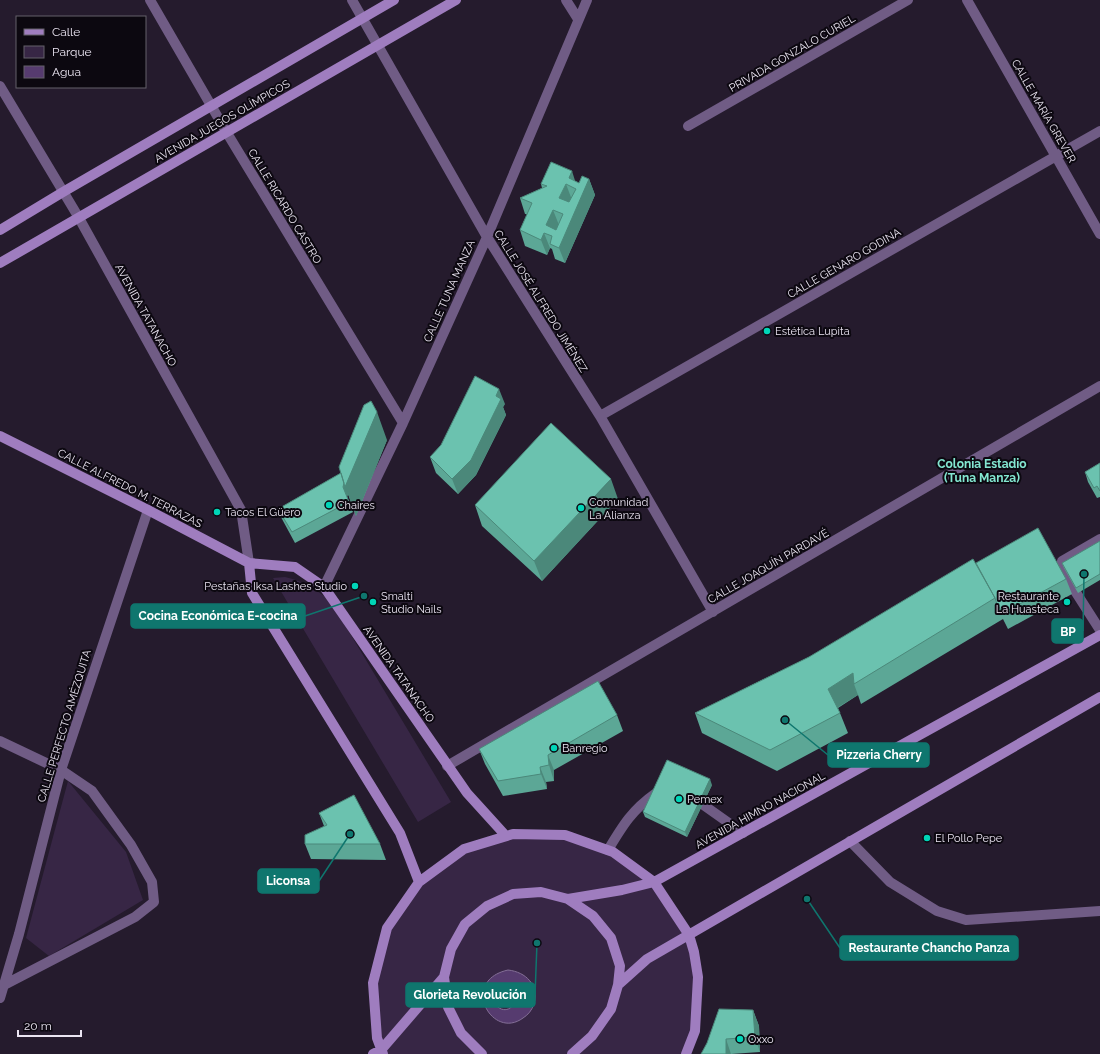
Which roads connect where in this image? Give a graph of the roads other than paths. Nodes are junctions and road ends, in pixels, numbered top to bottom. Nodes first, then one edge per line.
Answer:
1 (150, 0) edge
2 (352, 0) edge
3 (394, 0) edge
4 (456, 0) edge
5 (566, 0) edge
6 (587, 0) edge
7 (908, 0) edge
8 (967, 0) edge
9 (363, 18) junction
10 (578, 19) junction
11 (378, 45) junction
12 (0, 86) edge
13 (212, 106) junction
14 (688, 126) dead end
15 (1100, 131) edge
16 (227, 133) junction
17 (1056, 156) junction
18 (63, 192) junction
19 (79, 218) junction
20 (0, 230) edge
21 (1100, 234) edge
22 (487, 237) junction
23 (0, 263) edge
24 (1100, 386) edge
25 (600, 416) junction
26 (403, 423) junction
27 (0, 436) edge
28 (148, 510) junction
29 (1100, 539) edge
30 (249, 563) junction
31 (324, 587) junction
32 (713, 612) junction
33 (1100, 630) edge
34 (1100, 635) edge
35 (1100, 697) edge
36 (0, 741) edge
37 (448, 766) junction
38 (61, 770) junction
39 (656, 793) edge
40 (702, 804) edge
41 (743, 833) junction
42 (506, 836) junction
43 (850, 841) junction
44 (608, 850) junction
45 (419, 882) junction
46 (654, 882) junction
47 (568, 900) junction
48 (1100, 911) edge
49 (689, 935) junction
50 (444, 977) junction
51 (4, 985) junction
52 (618, 985) junction
53 (0, 998) edge
54 (379, 1053) edge
55 (482, 1054) edge
56 (572, 1054) edge
57 (686, 1054) edge

1 - 13 street, CALLE RICARDO CASTRO
2 - 9 street, CALLE JOSÉ ALFREDO JIMÉNEZ
3 - 9 street, AVENIDA JUEGOS OLÍMPICOS
4 - 11 street, AVENIDA JUEGOS OLÍMPICOS
5 - 10 street
6 - 10 street, CALLE TUNA MANZA
7 - 14 street, PRIVADA GONZALO CURIEL
8 - 17 street, CALLE MARÍA GREVER
9 - 11 street, CALLE JOSÉ ALFREDO JIMÉNEZ
9 - 13 street, AVENIDA JUEGOS OLÍMPICOS
10 - 22 street, CALLE TUNA MANZA
11 - 16 street, AVENIDA JUEGOS OLÍMPICOS
11 - 22 street, CALLE JOSÉ ALFREDO JIMÉNEZ
12 - 18 street, AVENIDA TATANACHO
13 - 16 street, CALLE RICARDO CASTRO
13 - 18 street, AVENIDA JUEGOS OLÍMPICOS
15 - 17 street, CALLE GENARO GODINA
16 - 19 street, AVENIDA JUEGOS OLÍMPICOS
16 - 26 street, CALLE RICARDO CASTRO
17 - 21 street, CALLE MARÍA GREVER
17 - 25 street, CALLE GENARO GODINA
18 - 19 street, AVENIDA TATANACHO
18 - 20 street, AVENIDA JUEGOS OLÍMPICOS
19 - 23 street, AVENIDA JUEGOS OLÍMPICOS
19 - 30 street, AVENIDA TATANACHO
22 - 25 street, CALLE JOSÉ ALFREDO JIMÉNEZ
22 - 26 street, CALLE TUNA MANZA
24 - 32 street, CALLE JOAQUÍN PARDAVÉ
25 - 32 street, CALLE JOSÉ ALFREDO JIMÉNEZ
26 - 31 street, CALLE TUNA MANZA
27 - 28 street, CALLE ALFREDO M. TERRAZAS
28 - 30 street, CALLE ALFREDO M. TERRAZAS
28 - 38 street, CALLE PERFECTO AMÉZQUITA
29 - 33 street
30 - 31 street, AVENIDA TATANACHO
30 - 45 street, AVENIDA TATANACHO
31 - 37 street, AVENIDA TATANACHO
32 - 37 street, CALLE JOAQUÍN PARDAVÉ
34 - 41 street, AVENIDA HIMNO NACIONAL
35 - 43 street
36 - 38 street
37 - 42 street, AVENIDA TATANACHO
38 - 51 street, CALLE PERFECTO AMÉZQUITA
38 - 51 street
39 - 44 street
40 - 41 street
41 - 46 street, AVENIDA HIMNO NACIONAL
42 - 44 street
42 - 45 street
43 - 48 street
43 - 49 street
44 - 46 street
45 - 54 street
46 - 47 street, AVENIDA HIMNO NACIONAL
46 - 49 street
47 - 50 street
47 - 52 street
49 - 52 street
49 - 57 street
50 - 54 street
50 - 55 street
51 - 53 street, CALLE PERFECTO AMÉZQUITA
52 - 56 street

